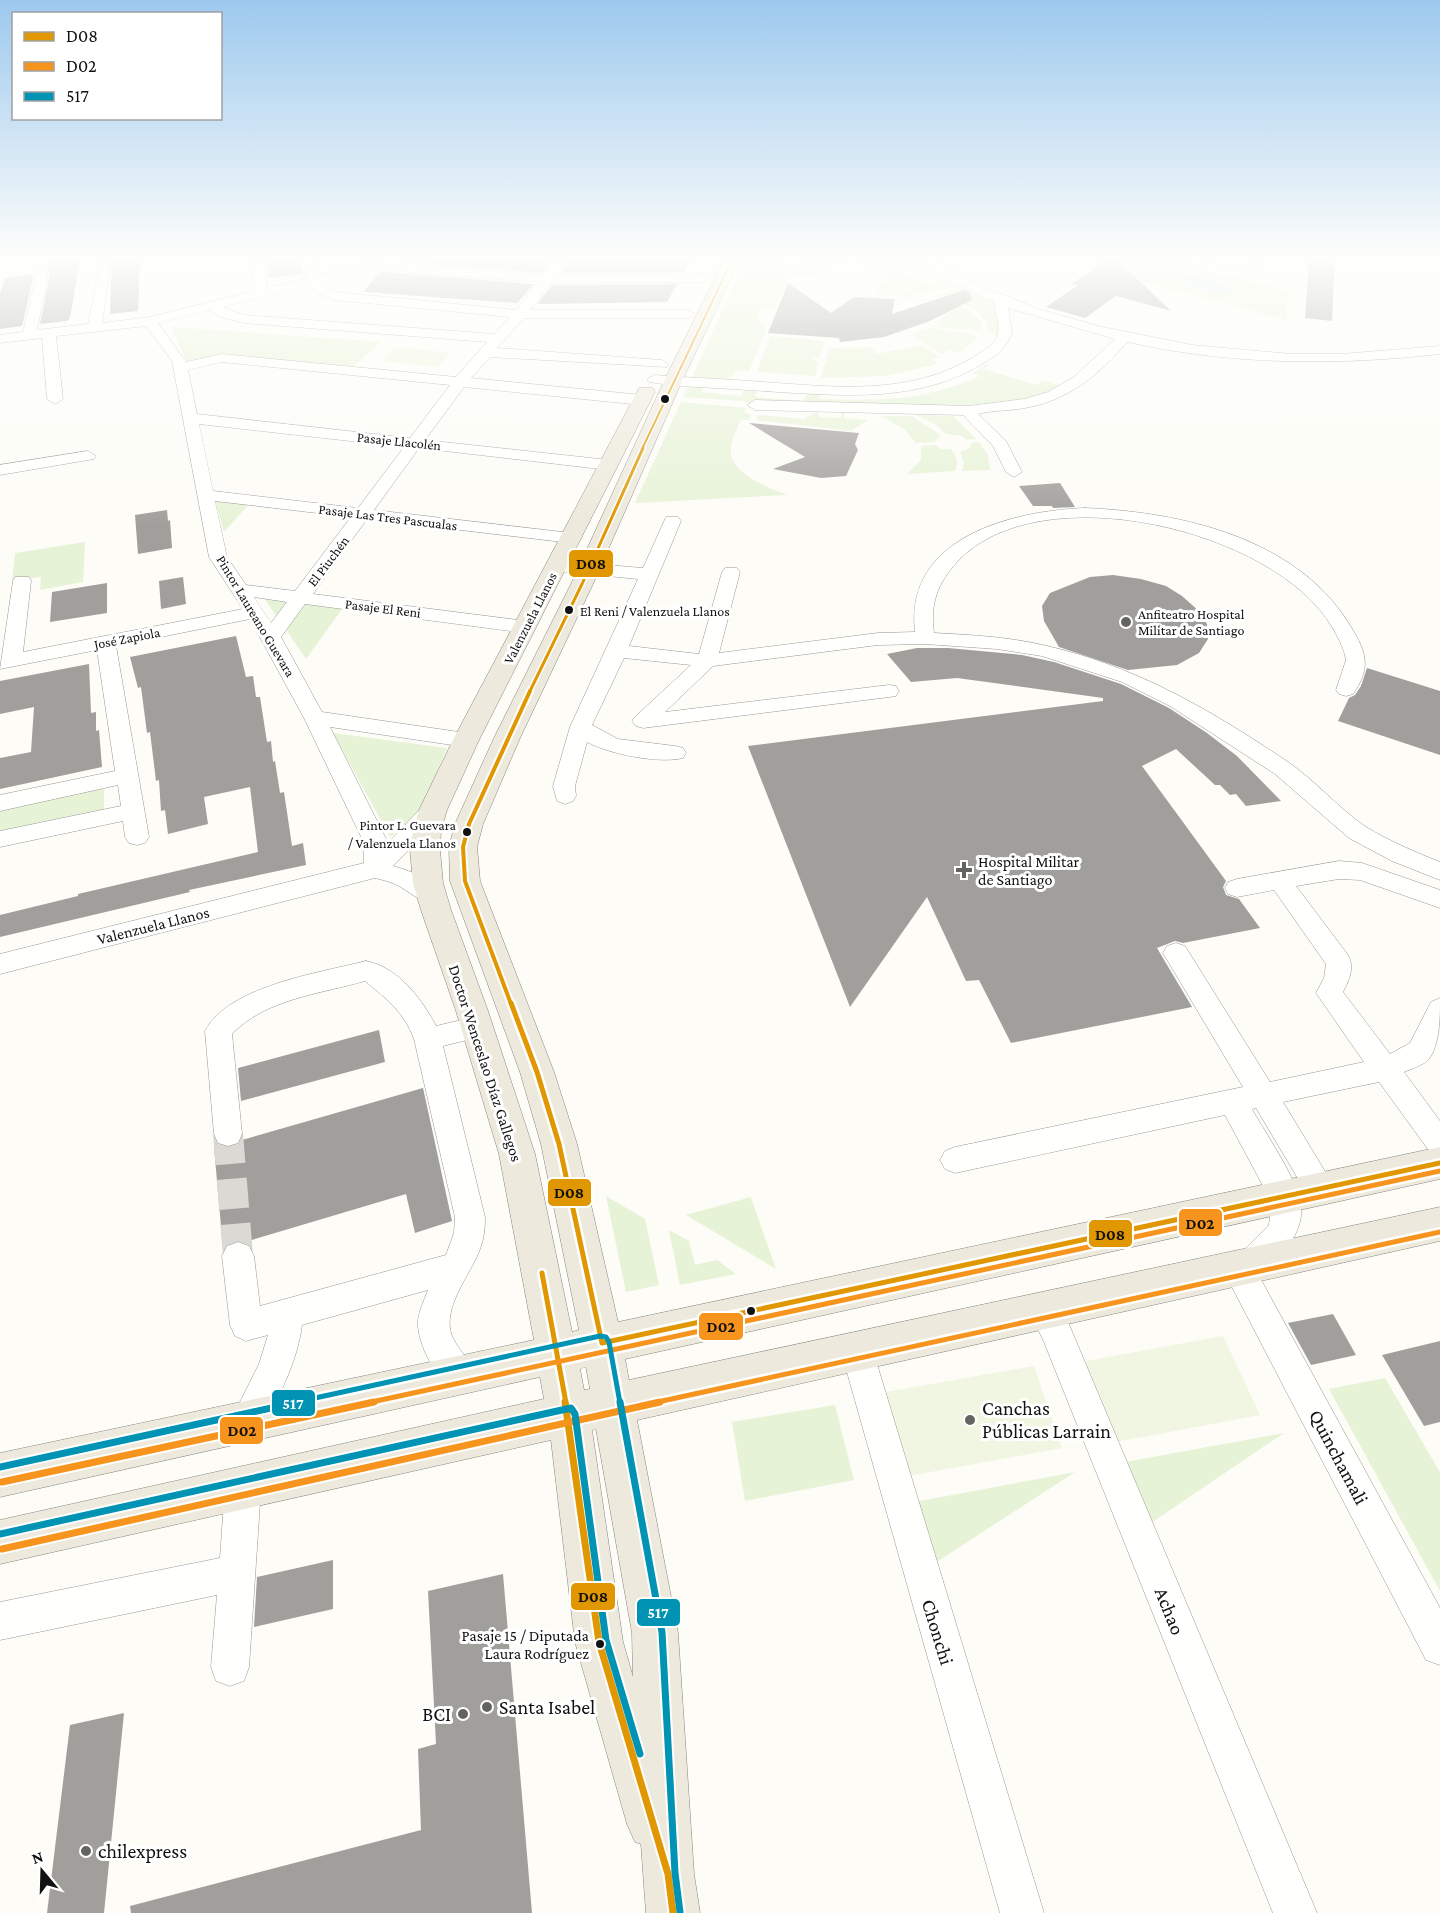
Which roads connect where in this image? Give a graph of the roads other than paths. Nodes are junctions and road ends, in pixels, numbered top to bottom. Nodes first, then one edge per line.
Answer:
1 (50, 347) edge
2 (169, 347) edge
3 (491, 347) edge
4 (674, 347) edge
5 (680, 347) edge
6 (997, 347) edge
7 (1115, 347) edge
8 (1193, 347) edge
9 (1440, 350) edge
10 (487, 352) junction
11 (180, 368) junction
12 (663, 375) junction
13 (460, 382) junction
14 (55, 399) dead end
15 (642, 400) junction
16 (755, 405) dead end
17 (969, 411) junction
18 (190, 418) junction
19 (415, 443) junction
20 (88, 456) dead end
21 (609, 465) junction
22 (0, 470) edge
23 (1014, 472) dead end
24 (204, 495) junction
25 (363, 514) junction
26 (672, 521) dead end
27 (571, 538) junction
28 (556, 568) junction
29 (731, 572) dead end
30 (585, 576) junction
31 (22, 581) dead end
32 (645, 582) junction
33 (240, 590) junction
34 (300, 598) junction
35 (253, 613) junction
36 (526, 627) junction
37 (271, 637) junction
38 (926, 638) junction
39 (106, 642) junction
40 (617, 651) junction
41 (707, 661) junction
42 (6, 662) edge
43 (1346, 690) dead end
44 (889, 691) dead end
45 (315, 718) junction
46 (581, 727) junction
47 (466, 740) junction
48 (675, 753) dead end
49 (127, 776) junction
50 (565, 796) dead end
51 (0, 803) edge
52 (434, 810) junction
53 (133, 811) junction
54 (137, 837) dead end
55 (0, 839) edge
56 (376, 869) junction
57 (1440, 871) edge
58 (1237, 888) dead end
59 (1286, 891) dead end
60 (431, 895) junction
61 (1440, 899) edge
62 (1176, 953) dead end
63 (0, 964) edge
64 (1440, 1009) edge
65 (478, 1027) junction
66 (428, 1039) junction
67 (1385, 1069) junction
68 (1264, 1095) junction
69 (1233, 1102) junction
70 (228, 1134) tunnel mouth
71 (1440, 1143) edge
72 (955, 1160) dead end
73 (1440, 1163) edge
74 (1302, 1192) junction
75 (1440, 1224) edge
76 (238, 1256) tunnel mouth
77 (457, 1267) junction
78 (1244, 1267) junction
79 (1045, 1310) junction
80 (287, 1314) junction
81 (602, 1343) junction
82 (857, 1351) junction
83 (556, 1354) junction
84 (460, 1376) junction
85 (612, 1405) junction
86 (568, 1415) junction
87 (247, 1422) junction
88 (0, 1475) edge
89 (243, 1488) junction
90 (0, 1542) edge
91 (236, 1573) junction
92 (0, 1621) edge
93 (1440, 1646) edge
94 (230, 1668) dead end
95 (670, 1893) edge
96 (1022, 1913) edge
97 (1295, 1913) edge

1 - 14 street
2 - 11 street, Pintor Laureano Guevara
3 - 10 street, El Piuchén
4 - 12 main road, Valenzuela Llanos
5 - 12 main road, Valenzuela Llanos
6 - 12 street
7 - 17 street
8 - 9 street
10 - 12 street
10 - 13 street, El Piuchén
11 - 13 street
11 - 18 street, Pintor Laureano Guevara
12 - 15 main road, Valenzuela Llanos
12 - 30 main road, Valenzuela Llanos
13 - 15 street
13 - 19 street, El Piuchén
15 - 21 main road, Valenzuela Llanos
16 - 17 street
17 - 23 street
18 - 19 street, Pasaje Llacolén
18 - 24 street, Pintor Laureano Guevara
19 - 21 street, Pasaje Llacolén
19 - 25 street, El Piuchén
20 - 22 street
21 - 27 main road, Valenzuela Llanos
24 - 25 street, Pasaje Las Tres Pascualas
24 - 33 street, Pintor Laureano Guevara
25 - 27 street, Pasaje Las Tres Pascualas
25 - 34 street, El Piuchén
26 - 32 street
27 - 28 main road, Valenzuela Llanos
28 - 30 street
28 - 36 main road, Valenzuela Llanos
29 - 41 street
30 - 32 street
30 - 81 main road, Valenzuela Llanos
31 - 42 street
32 - 40 street
33 - 34 street, Pasaje El Reni
33 - 35 street, Pintor Laureano Guevara
34 - 36 street, Pasaje El Reni
34 - 37 street, El Piuchén
35 - 37 street, Pintor Laureano Guevara
35 - 39 street, José Zapiola
36 - 47 main road, Valenzuela Llanos
37 - 45 street, Pintor Laureano Guevara
38 - 41 street
38 - 43 street
38 - 57 street
39 - 42 street, José Zapiola
39 - 49 street
40 - 41 street
40 - 46 street
41 - 44 street
45 - 47 street
45 - 56 street, Pintor Laureano Guevara
46 - 48 street
46 - 50 street
47 - 52 main road, Valenzuela Llanos
49 - 51 street
49 - 53 street
52 - 56 street, Valenzuela Llanos
52 - 60 main road, Doctor Wenceslao Díaz Gallegos
53 - 54 street
53 - 55 street
56 - 60 street
56 - 63 street, Valenzuela Llanos
58 - 61 street
59 - 67 street
60 - 65 main road, Doctor Wenceslao Díaz Gallegos
62 - 68 street
64 - 67 street
65 - 66 street
65 - 83 main road, Doctor Wenceslao Díaz Gallegos
66 - 70 street
66 - 77 street
67 - 68 street
67 - 71 street
68 - 69 street
68 - 74 street
69 - 72 street
69 - 74 street
73 - 74 main road
74 - 78 street
74 - 81 main road
75 - 78 main road
76 - 80 street
77 - 80 street
77 - 84 street
78 - 79 main road
78 - 93 street, Quinchamali
79 - 82 main road
79 - 97 street, Achao
80 - 87 street
81 - 83 main road
81 - 85 main road
82 - 85 main road
82 - 96 street, Chonchi
83 - 84 main road
83 - 86 main road, Doctor Wenceslao Díaz Gallegos
84 - 87 main road
85 - 86 main road
85 - 95 main road
86 - 89 main road
86 - 95 main road, Doctor Wenceslao Díaz Gallegos
87 - 88 main road
89 - 90 main road
89 - 91 street
91 - 92 street
91 - 94 street

